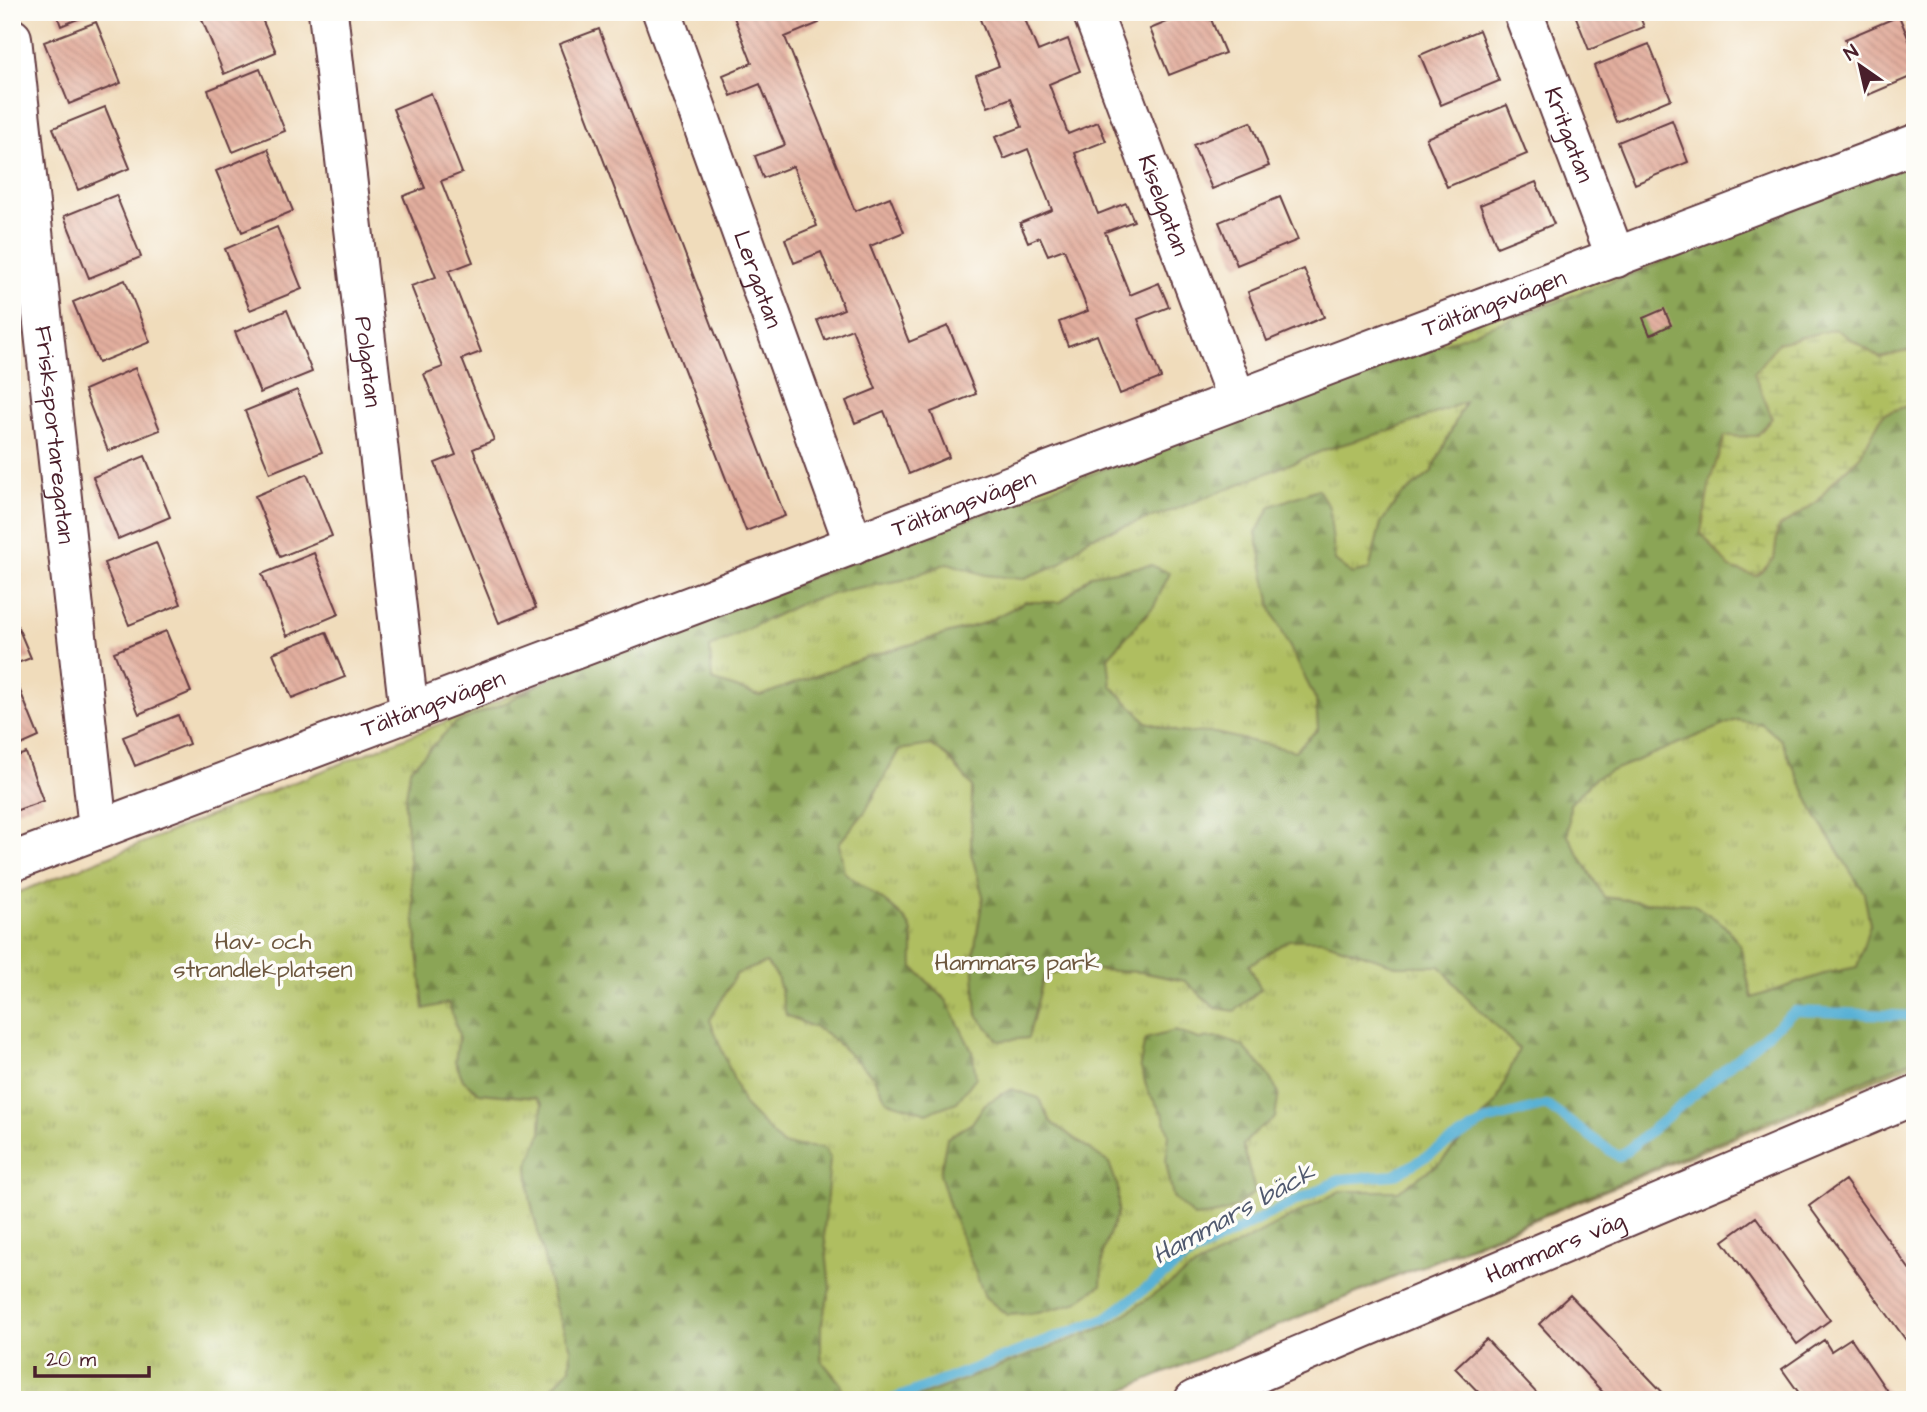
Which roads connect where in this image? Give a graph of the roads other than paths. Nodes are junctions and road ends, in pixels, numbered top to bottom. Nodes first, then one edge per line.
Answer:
1 (328, 12) edge
2 (662, 12) edge
3 (1091, 12) edge
4 (1522, 12) edge
5 (12, 38) edge
6 (1915, 144) edge
7 (1616, 258) junction
8 (1237, 401) junction
9 (853, 545) junction
10 (409, 712) junction
11 (98, 829) junction
12 (12, 862) edge
13 (1915, 1095) edge
14 (1194, 1400) edge

1 - 10 street, Polgatan
2 - 9 street, Lergatan
3 - 8 street, Kiselgatan
4 - 7 street, Kritgatan
5 - 11 street, Frisksportaregatan
6 - 7 street, Tältängsvägen
7 - 8 street, Tältängsvägen
8 - 9 street, Tältängsvägen
9 - 10 street, Tältängsvägen
10 - 11 street, Tältängsvägen
11 - 12 street, Tältängsvägen
13 - 14 street, Hammars väg

